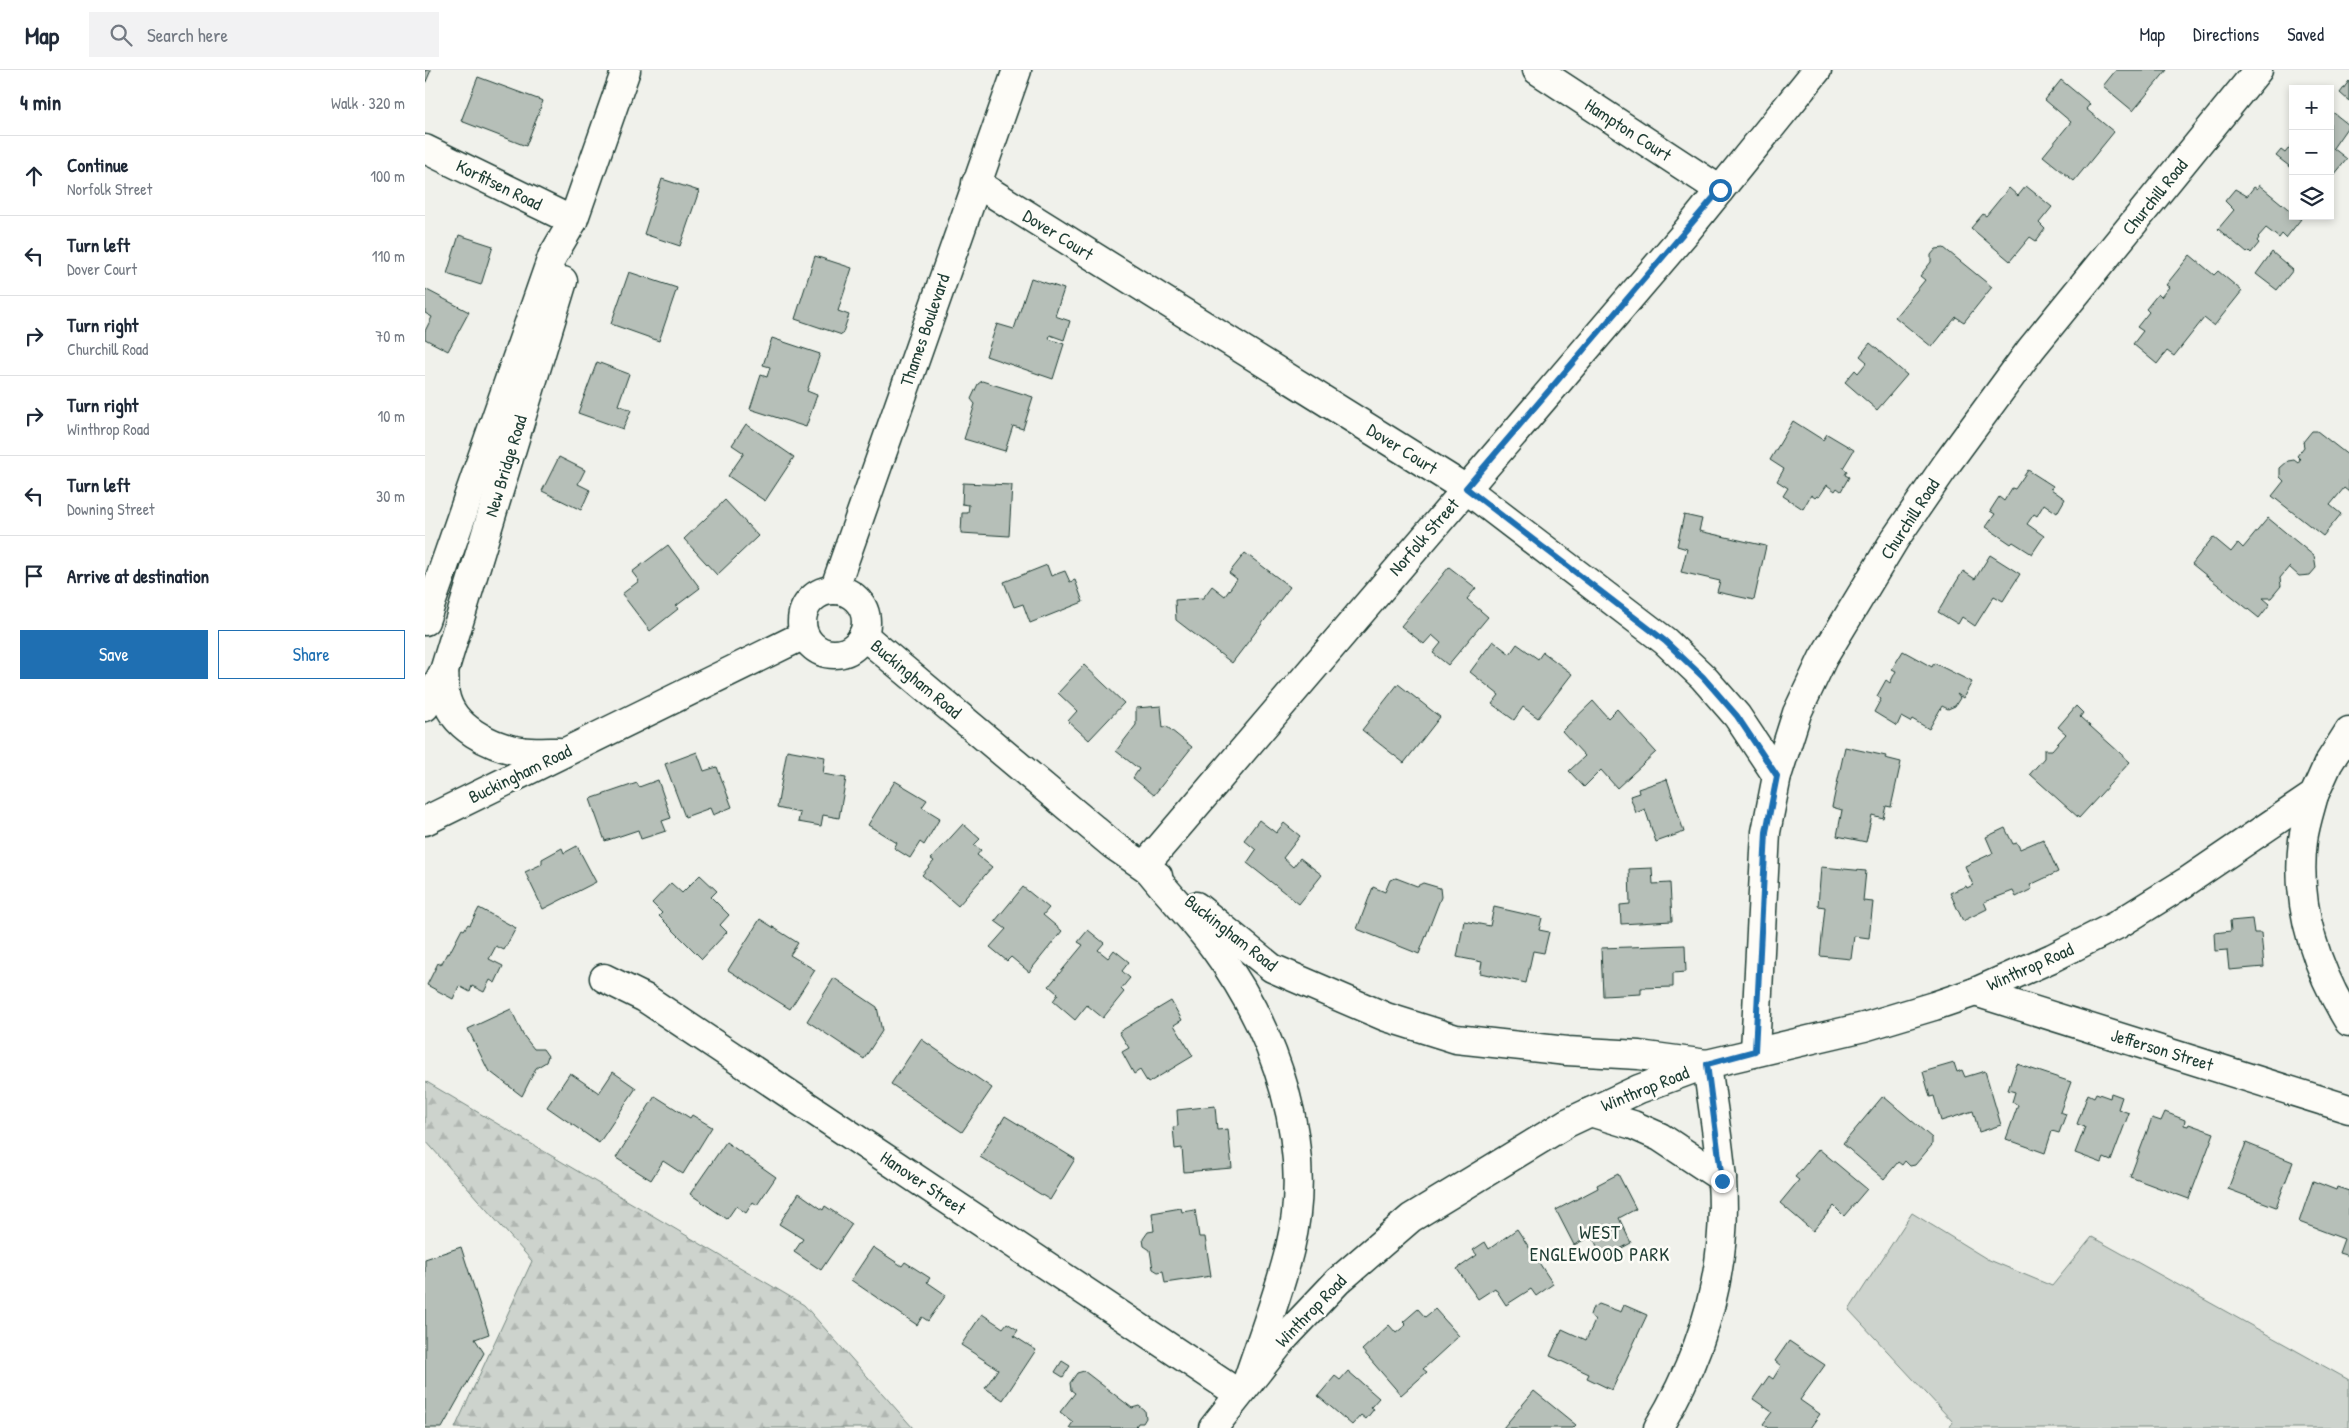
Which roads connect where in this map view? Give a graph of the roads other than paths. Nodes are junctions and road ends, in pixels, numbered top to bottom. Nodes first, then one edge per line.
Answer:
1 (626, 70) edge
2 (1017, 70) edge
3 (1537, 70) edge
4 (1817, 70) edge
5 (2258, 70) edge
6 (425, 149) edge
7 (976, 183) junction
8 (1720, 190) junction
9 (573, 221) junction
10 (1466, 488) junction
11 (834, 590) junction
12 (425, 621) edge
13 (804, 635) junction
14 (863, 635) junction
15 (444, 671) junction
16 (425, 707) edge
17 (2349, 731) edge
18 (566, 752) junction
19 (1777, 776) junction
20 (2314, 795) junction
21 (425, 821) edge
22 (1145, 865) junction
23 (604, 978) dead end
24 (1975, 992) junction
25 (2349, 1022) edge
26 (1755, 1051) junction
27 (1707, 1064) junction
28 (2349, 1109) edge
29 (1590, 1112) junction
30 (1722, 1178) junction
31 (1243, 1389) junction
32 (1213, 1428) edge
33 (1657, 1428) edge

1 - 9 street, New Bridge Road
2 - 7 street, Thames Boulevard
3 - 8 street, Hampton Court
4 - 8 street, Norfolk Street
5 - 19 street, Churchill Road
6 - 9 street, Korfitsen Road
7 - 10 street, Dover Court
7 - 11 street, Thames Boulevard
8 - 10 street, Norfolk Street
9 - 12 street, New Bridge Road
9 - 15 street, New Bridge Road
10 - 19 street, Dover Court
10 - 22 street, Norfolk Street
11 - 13 street
11 - 14 street
13 - 14 street
13 - 18 street, Buckingham Road
14 - 22 street, Buckingham Road
15 - 16 street, New Bridge Road
15 - 18 street
17 - 20 street
18 - 21 street, Buckingham Road
19 - 26 street, Churchill Road
20 - 24 street, Winthrop Road
20 - 25 street
22 - 27 street, Buckingham Road
22 - 31 street
23 - 31 street, Hanover Street
24 - 26 street, Winthrop Road
24 - 28 street, Jefferson Street
26 - 27 street, Winthrop Road
27 - 29 street, Winthrop Road
27 - 30 street
29 - 30 street
29 - 31 street, Winthrop Road
30 - 33 street
31 - 32 street, Winthrop Road

